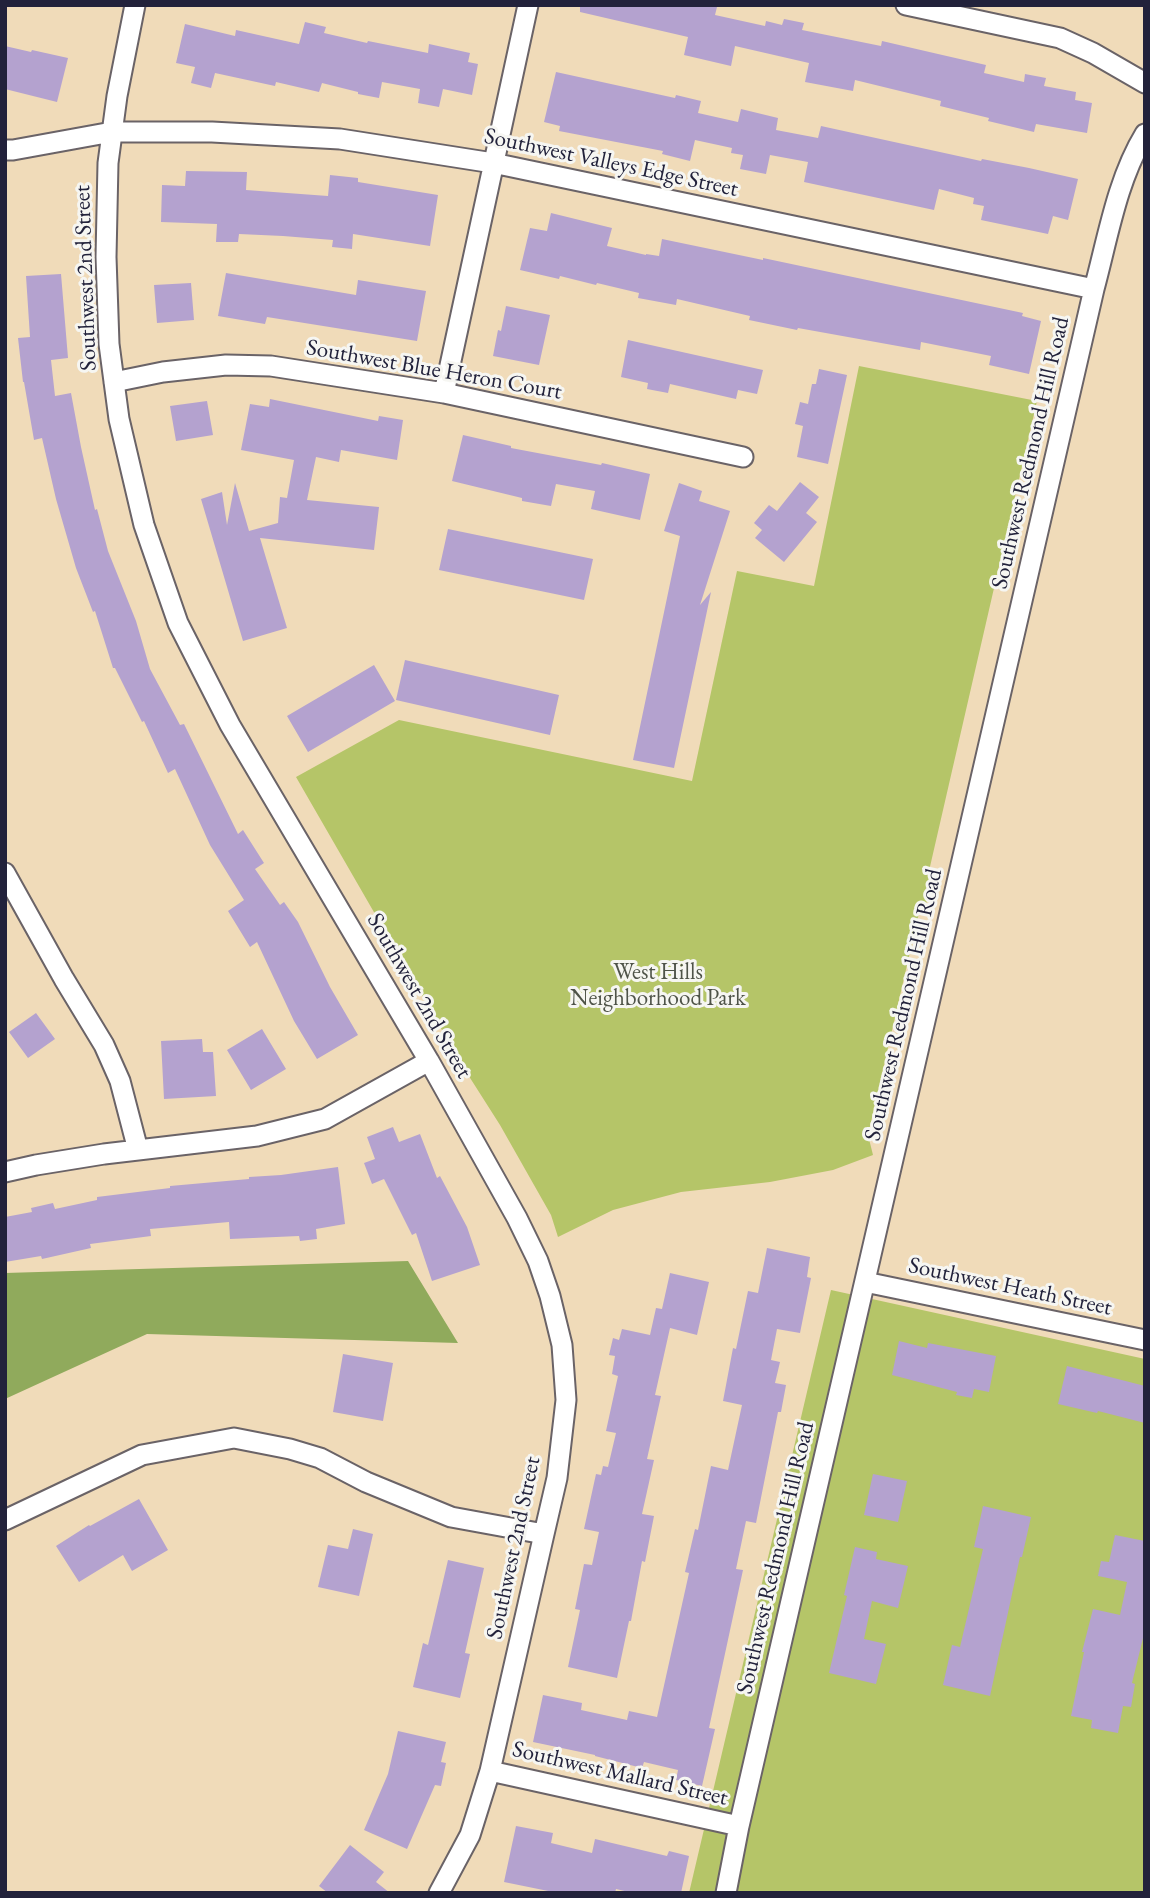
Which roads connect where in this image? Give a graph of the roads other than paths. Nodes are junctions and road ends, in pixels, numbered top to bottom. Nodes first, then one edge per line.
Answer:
1 (135, 5) edge
2 (528, 5) edge
3 (906, 5) edge
4 (1145, 83) edge
5 (112, 132) junction
6 (1145, 134) edge
7 (5, 150) edge
8 (493, 163) junction
9 (1094, 289) junction
10 (114, 382) junction
11 (444, 393) junction
12 (743, 457) dead end
13 (5, 873) edge
14 (429, 1061) junction
15 (138, 1150) junction
16 (5, 1172) edge
17 (864, 1282) junction
18 (1145, 1340) edge
19 (5, 1520) edge
20 (544, 1534) junction
21 (490, 1771) junction
22 (739, 1826) junction
23 (439, 1893) edge
24 (726, 1893) edge

1 - 5 street, Southwest 2nd Street
2 - 8 street
3 - 4 street
5 - 7 street, Southwest Valleys Edge Street
5 - 8 street, Southwest Valleys Edge Street
5 - 10 street, Southwest 2nd Street
6 - 9 street, Southwest Redmond Hill Road
8 - 9 street, Southwest Valleys Edge Street
8 - 11 street
9 - 17 street, Southwest Redmond Hill Road
10 - 11 street, Southwest Blue Heron Court
10 - 14 street, Southwest 2nd Street
11 - 12 street, Southwest Blue Heron Court
13 - 15 street
14 - 15 street
14 - 20 street, Southwest 2nd Street
15 - 16 street
17 - 18 street, Southwest Heath Street
17 - 22 street, Southwest Redmond Hill Road
19 - 20 street
20 - 21 street, Southwest 2nd Street
21 - 22 street, Southwest Mallard Street
21 - 23 street, Southwest 2nd Street
22 - 24 street, Southwest Redmond Hill Road

